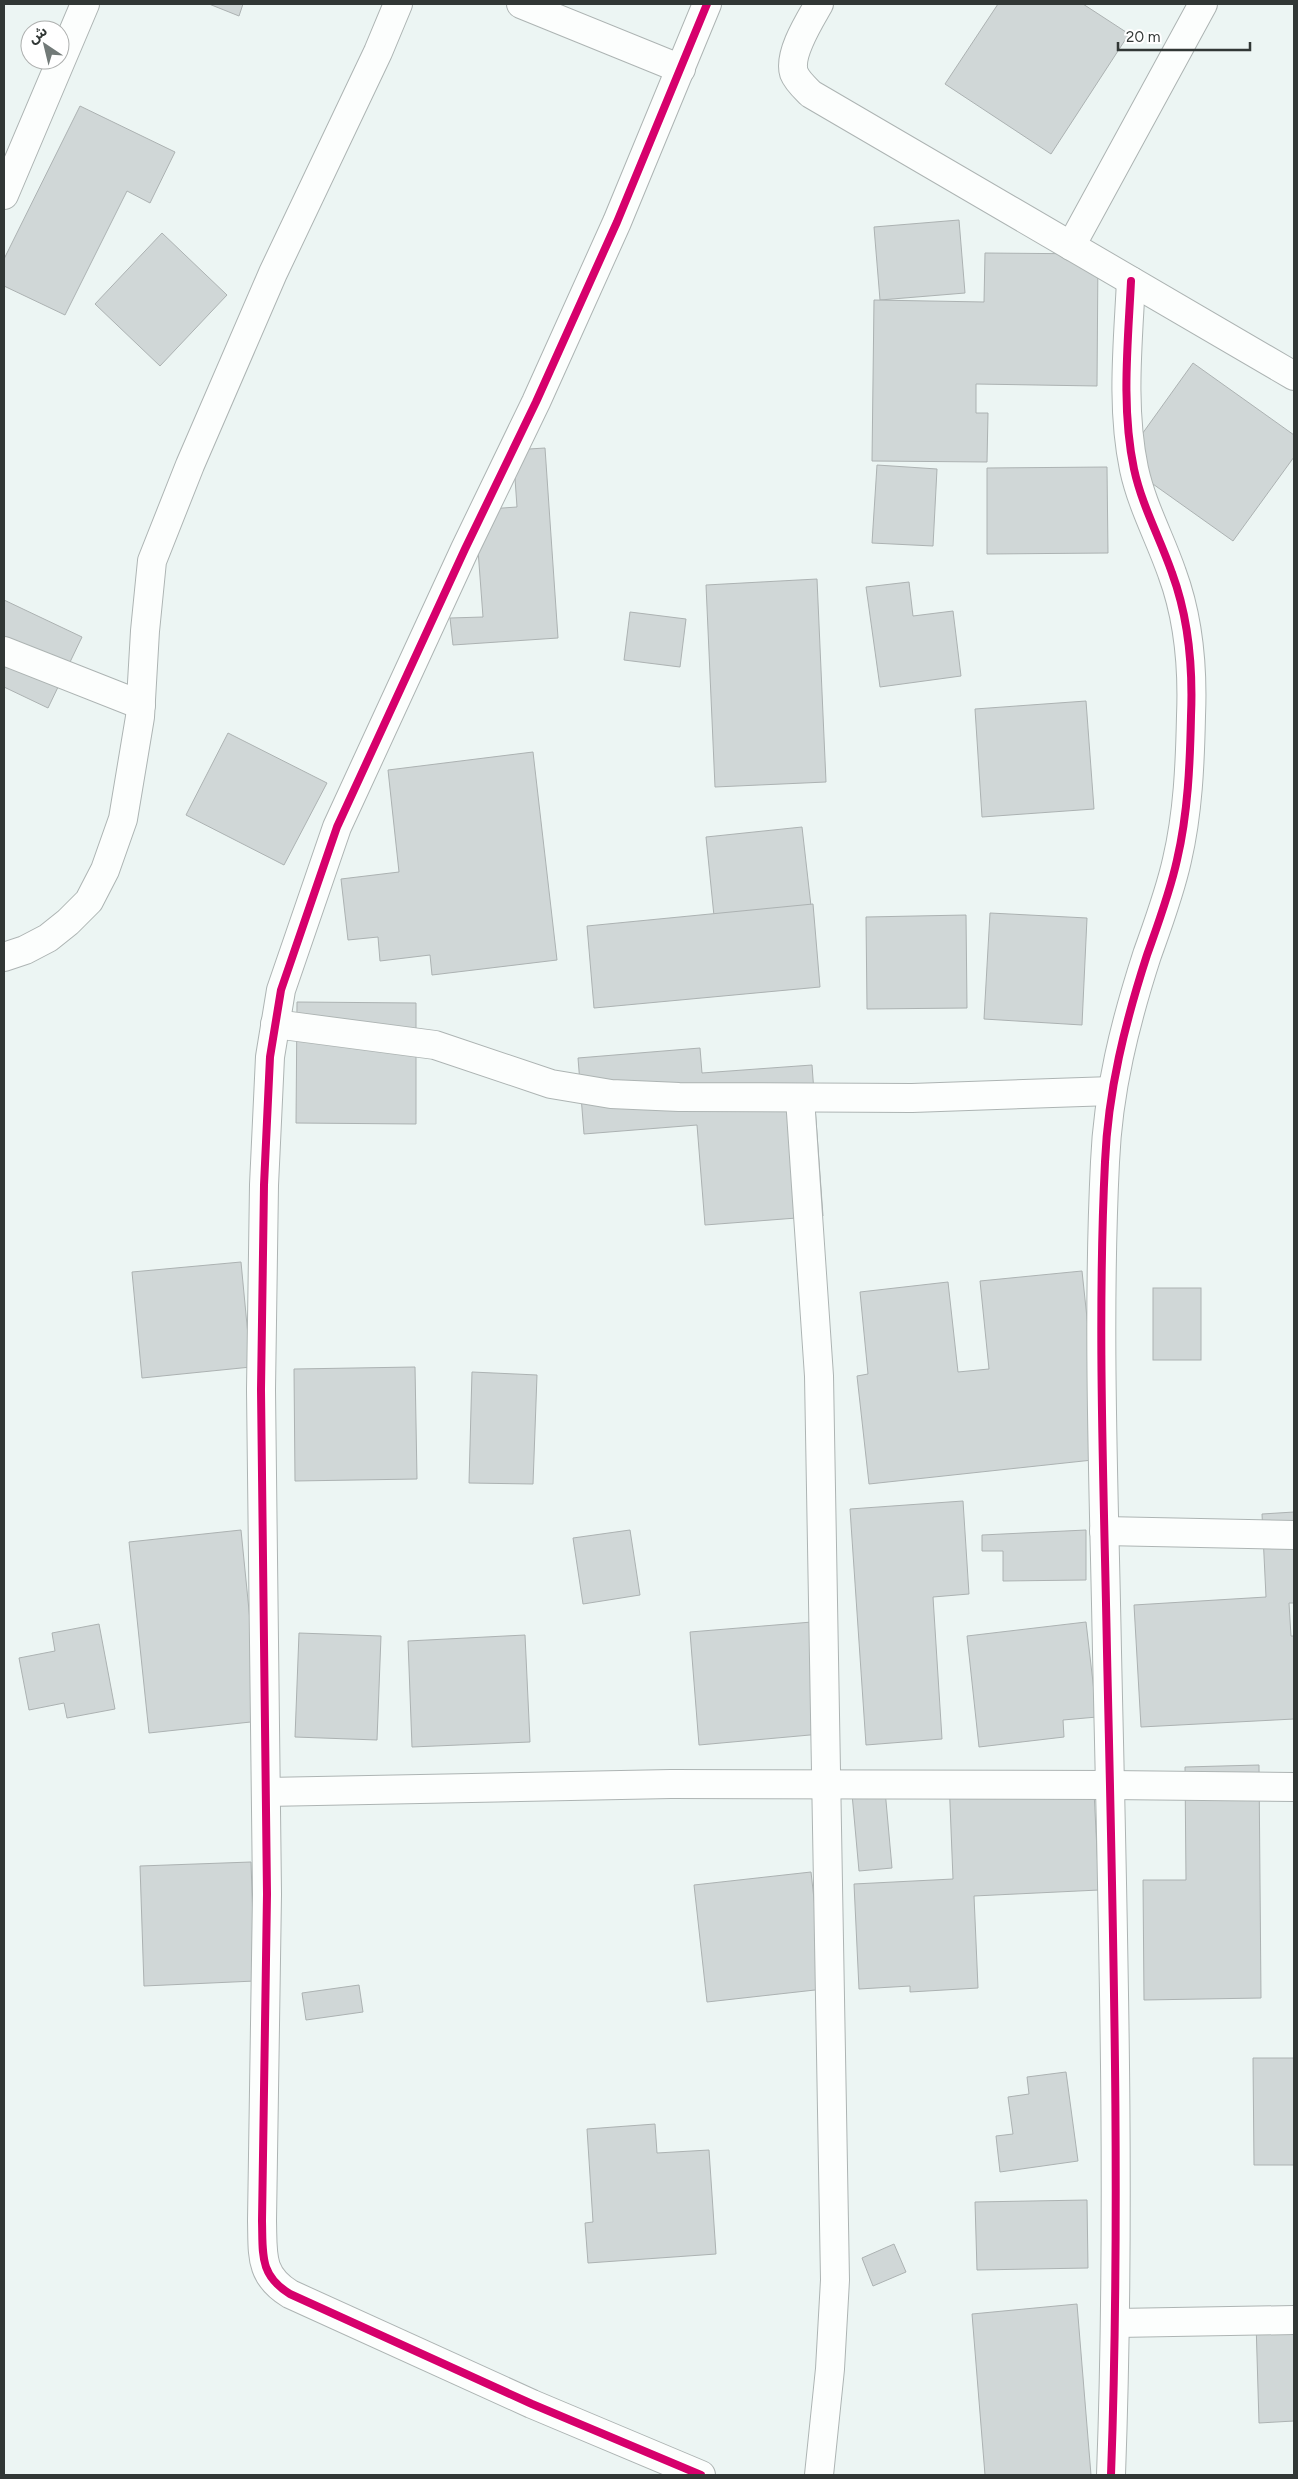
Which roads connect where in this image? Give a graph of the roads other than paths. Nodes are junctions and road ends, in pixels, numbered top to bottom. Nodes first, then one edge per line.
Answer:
1 (85, 4) edge
2 (398, 4) edge
3 (520, 4) edge
4 (707, 4) edge
5 (819, 4) edge
6 (1203, 4) edge
7 (681, 69) junction
8 (4, 195) edge
9 (1071, 246) junction
10 (1131, 280) junction
11 (1294, 376) edge
12 (4, 651) edge
13 (141, 705) junction
14 (4, 957) edge
15 (274, 1024) junction
16 (1112, 1091) junction
17 (800, 1098) junction
18 (1104, 1531) junction
19 (1294, 1536) edge
20 (825, 1785) junction
21 (1110, 1785) junction
22 (1294, 1788) edge
23 (266, 1792) junction
24 (1294, 2320) edge
25 (1116, 2323) junction
26 (701, 2475) edge
27 (819, 2475) edge
28 (1111, 2475) edge

1 - 8 street
2 - 13 street
3 - 7 street
4 - 7 street
5 - 9 street
6 - 9 street
7 - 15 street
9 - 10 street
10 - 11 street
10 - 16 street
12 - 13 street
13 - 14 street
15 - 17 street
15 - 23 street
16 - 17 street
16 - 18 street
17 - 20 street
18 - 19 street
18 - 21 street
20 - 21 street
20 - 23 street
20 - 27 street
21 - 22 street
21 - 25 street
23 - 26 street
24 - 25 street
25 - 28 street

